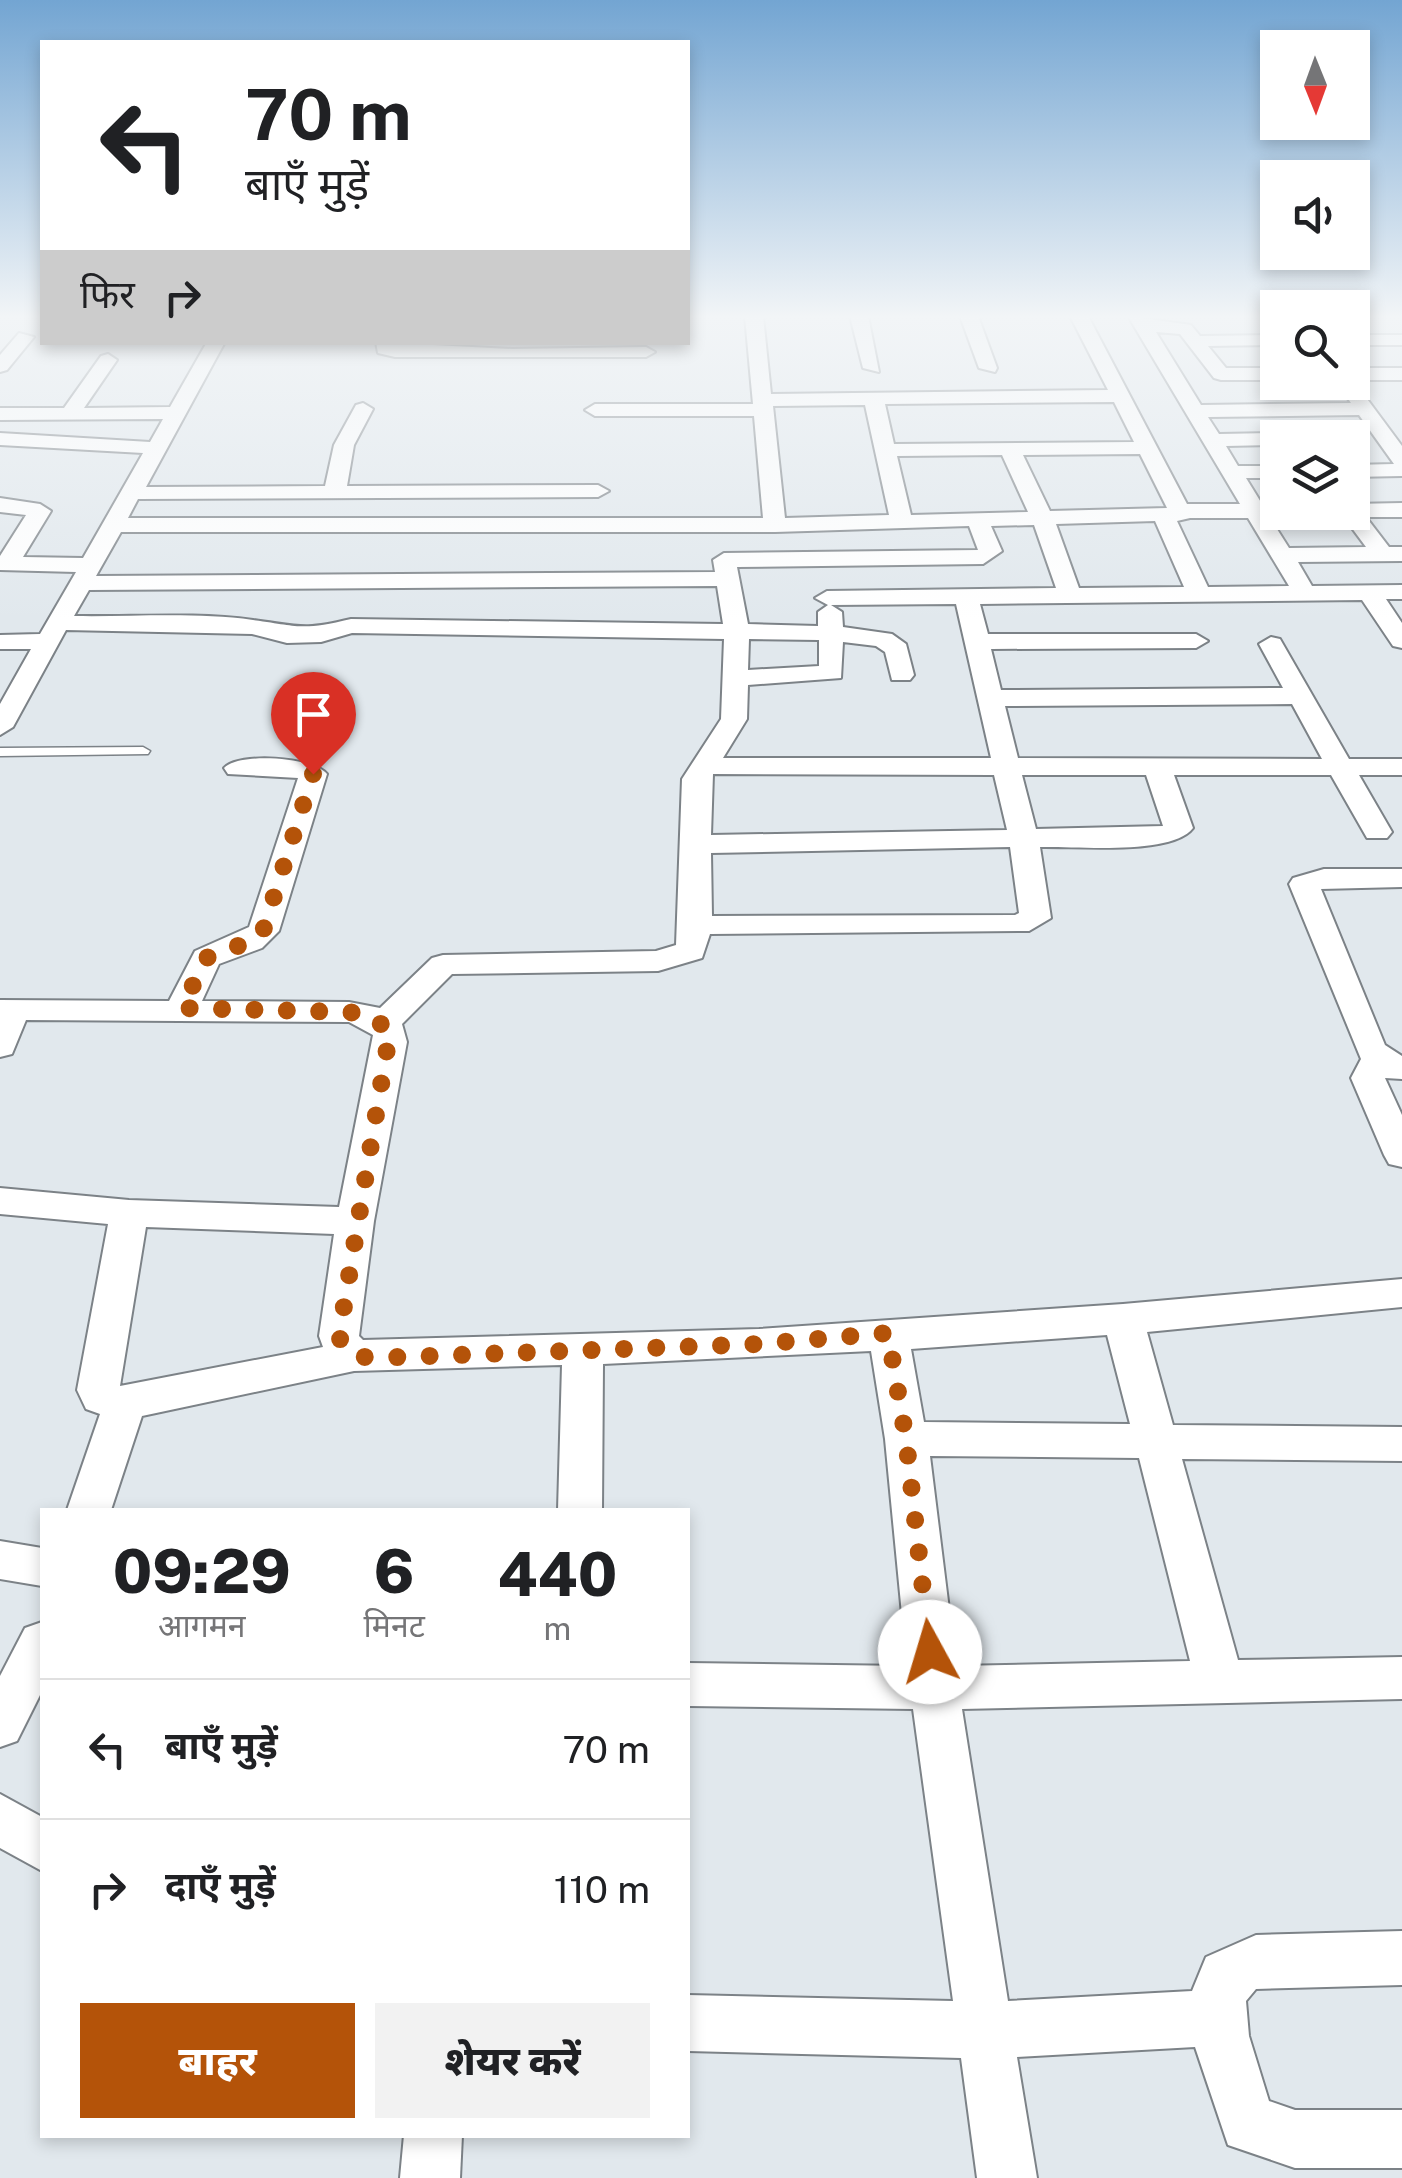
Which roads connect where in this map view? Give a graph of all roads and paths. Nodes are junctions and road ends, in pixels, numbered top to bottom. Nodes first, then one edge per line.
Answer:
1 (171, 418) edge
2 (359, 418) edge
3 (763, 418) edge
4 (879, 418) edge
5 (925, 418) edge
6 (983, 418) edge
7 (1132, 418) edge
8 (1200, 418) edge
9 (1369, 418) edge
10 (943, 424) junction
11 (0, 439) edge
12 (1213, 440) junction
13 (1260, 440) edge
14 (1392, 441) edge
15 (155, 448) junction
16 (1009, 448) junction
17 (1149, 448) junction
18 (889, 450) junction
19 (1402, 460) edge
20 (1402, 470) edge
21 (1370, 471) edge
22 (1234, 472) junction
23 (1260, 472) edge
24 (598, 490) dead end
25 (331, 492) junction
26 (132, 493) junction
27 (1260, 503) edge
28 (0, 505) edge
29 (1402, 510) edge
30 (1370, 511) edge
31 (1260, 512) edge
32 (1172, 513) junction
33 (1042, 517) junction
34 (977, 519) junction
35 (902, 522) junction
36 (114, 525) junction
37 (320, 526) junction
38 (775, 526) junction
39 (1274, 530) edge
40 (1369, 530) edge
41 (1392, 554) edge
42 (1282, 555) junction
43 (816, 558) junction
44 (4, 563) edge
45 (86, 574) junction
46 (726, 579) junction
47 (556, 581) junction
48 (296, 582) junction
49 (1369, 592) junction
50 (1402, 592) edge
51 (1305, 593) junction
52 (1199, 594) junction
53 (966, 595) junction
54 (1070, 595) junction
55 (827, 598) junction
56 (552, 630) junction
57 (54, 632) junction
58 (736, 632) junction
59 (833, 634) junction
60 (1196, 641) dead end
61 (1402, 641) edge
62 (0, 642) edge
63 (976, 642) junction
64 (1271, 644) dead end
65 (901, 675) dead end
66 (736, 678) junction
67 (12, 687) edge
68 (1302, 696) junction
69 (991, 698) junction
70 (0, 727) edge
71 (143, 751) dead end
72 (0, 752) edge
73 (1002, 764) junction
74 (1156, 764) junction
75 (700, 766) junction
76 (1340, 766) junction
77 (1402, 767) edge
78 (238, 768) dead end
79 (1377, 832) dead end
80 (1024, 840) junction
81 (696, 844) junction
82 (1402, 878) edge
83 (696, 925) junction
84 (182, 1008) junction
85 (4, 1022) edge
86 (383, 1023) junction
87 (1390, 1064) edge
88 (1402, 1156) edge
89 (0, 1201) edge
90 (129, 1213) junction
91 (355, 1221) junction
92 (1402, 1292) edge
93 (1123, 1319) junction
94 (888, 1333) junction
95 (584, 1349) junction
96 (354, 1356) junction
97 (125, 1403) junction
98 (906, 1439) junction
99 (1158, 1442) junction
100 (1402, 1444) edge
101 (90, 1508) edge
102 (580, 1508) edge
103 (0, 1560) edge
104 (40, 1568) edge
105 (40, 1646) edge
106 (1402, 1678) edge
107 (1220, 1682) junction
108 (690, 1685) edge
109 (934, 1688) junction
110 (0, 1725) edge
111 (0, 1818) edge
112 (40, 1845) edge
113 (1402, 1958) edge
114 (1218, 2018) junction
115 (690, 2024) edge
116 (986, 2030) junction
117 (434, 2138) edge
118 (1402, 2140) edge
119 (430, 2178) edge
120 (1008, 2178) edge

1 - 15 street
2 - 25 street
3 - 38 street
4 - 18 street
5 - 10 street
6 - 10 street
7 - 17 street
8 - 12 street
9 - 14 street
10 - 16 street
10 - 18 street
11 - 15 street
12 - 13 street
12 - 22 street
14 - 19 street
15 - 26 street
16 - 17 street
16 - 33 street
17 - 32 street
18 - 35 street
20 - 21 street
22 - 23 street
22 - 27 street
24 - 25 street
25 - 26 street
25 - 37 street
26 - 36 street
28 - 44 street
29 - 30 street
31 - 32 street
32 - 33 street
32 - 52 street
33 - 34 street
33 - 54 street
34 - 35 street
34 - 43 street
35 - 38 street
36 - 37 street
36 - 45 street
37 - 38 street
37 - 48 street
39 - 42 street
40 - 41 street
41 - 42 street
42 - 51 street
43 - 46 street
43 - 55 street
44 - 45 street
45 - 48 street
45 - 57 street
46 - 47 street
46 - 58 street
47 - 48 street
47 - 56 street
49 - 50 street
49 - 51 street
49 - 61 street
51 - 52 street
52 - 54 street
53 - 54 street
53 - 55 street
53 - 63 street
55 - 59 street
56 - 57 street
56 - 58 street
57 - 62 street
57 - 67 street
58 - 59 street
58 - 66 street
59 - 65 street
59 - 66 street
60 - 63 street
63 - 69 street
64 - 68 street
66 - 75 street
67 - 70 street
68 - 69 street
68 - 76 street
69 - 73 street
71 - 72 lane
73 - 74 street
73 - 75 street
73 - 80 street
74 - 76 street
74 - 80 street
75 - 81 street
76 - 77 street
76 - 79 street
78 - 84 street
80 - 81 street
80 - 83 street
81 - 83 street
82 - 87 street
83 - 86 street
84 - 85 street
84 - 86 street
86 - 91 street
87 - 88 street
89 - 90 street
90 - 91 street
90 - 97 street
91 - 96 street
92 - 93 street
93 - 94 street
93 - 99 street
94 - 95 street
94 - 98 street
95 - 96 street
95 - 102 street
96 - 97 street
97 - 101 street
98 - 99 street
98 - 109 street
99 - 100 street
99 - 107 street
103 - 104 street
105 - 110 street
106 - 107 street
107 - 109 street
108 - 109 street
109 - 116 street
111 - 112 street
113 - 114 street
114 - 116 street
114 - 118 street
115 - 116 street
116 - 120 street
117 - 119 street

